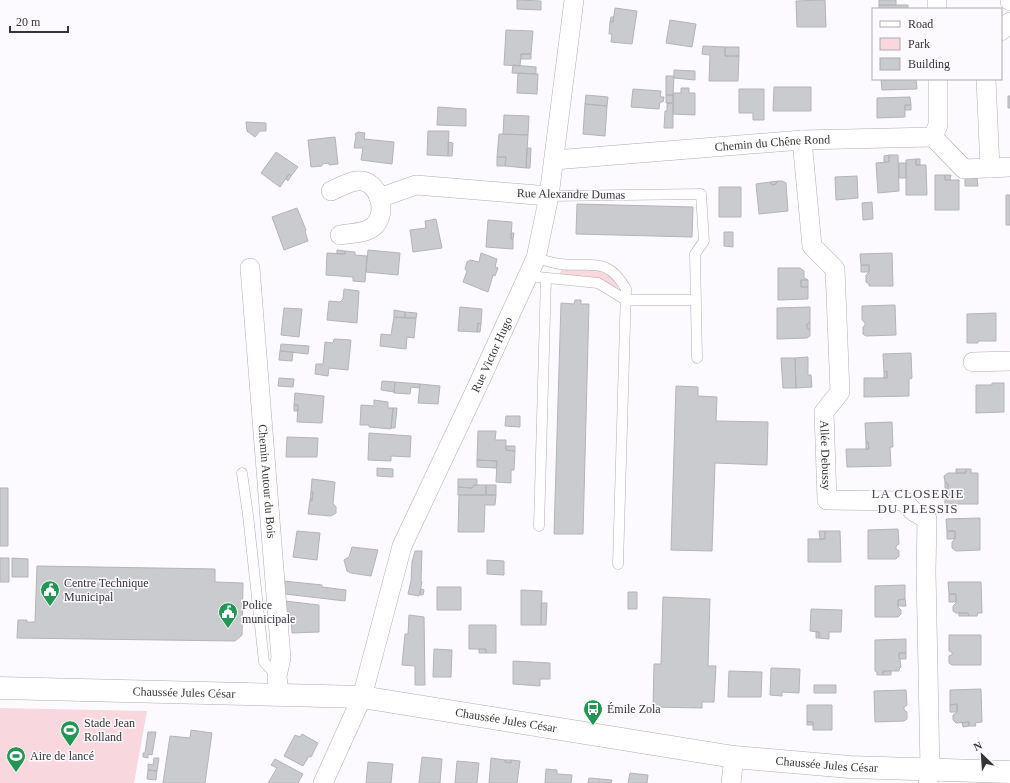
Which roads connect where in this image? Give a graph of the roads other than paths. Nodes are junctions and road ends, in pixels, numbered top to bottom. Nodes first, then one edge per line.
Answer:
1 (574, 0) edge
2 (1010, 22) edge
3 (1002, 30) edge
4 (938, 80) edge
5 (986, 80) edge
6 (936, 131) junction
7 (802, 140) junction
8 (554, 160) junction
9 (1010, 167) edge
10 (990, 168) junction
11 (331, 191) dead end
12 (549, 196) junction
13 (379, 198) junction
14 (340, 235) dead end
15 (536, 258) junction
16 (250, 268) dead end
17 (528, 276) junction
18 (546, 278) junction
19 (626, 300) junction
20 (696, 300) junction
21 (697, 358) dead end
22 (1010, 361) edge
23 (973, 362) dead end
24 (242, 474) dead end
25 (539, 526) dead end
26 (618, 564) dead end
27 (278, 685) junction
28 (0, 688) edge
29 (362, 697) junction
30 (734, 757) junction
31 (1010, 772) edge
32 (929, 776) edge
33 (323, 783) edge
34 (731, 783) edge

1 - 8 street, Rue Victor Hugo
2 - 3 street
4 - 6 street
5 - 10 street
6 - 7 street, Chemin du Chêne Rond
6 - 10 street
7 - 8 street, Chemin du Chêne Rond
7 - 32 street, Allée Debussy
8 - 12 street, Rue Victor Hugo
9 - 10 street
11 - 13 street
12 - 13 street, Rue Alexandre Dumas
12 - 15 street, Rue Victor Hugo
12 - 20 lane, Rue Alexandre Dumas
13 - 14 street
15 - 17 street, Rue Victor Hugo
15 - 19 lane
16 - 27 street, Chemin Autour du Bois
17 - 18 lane
17 - 29 street, Rue Victor Hugo
18 - 19 lane
18 - 25 lane
19 - 20 lane
19 - 26 lane
20 - 21 lane
22 - 23 street
24 - 27 lane
27 - 28 street, Chaussée Jules César
27 - 29 street, Chaussée Jules César
29 - 30 street, Chaussée Jules César
29 - 33 street, Rue Victor Hugo
30 - 32 street, Chaussée Jules César
30 - 34 street
31 - 32 street, Chaussée Jules César

